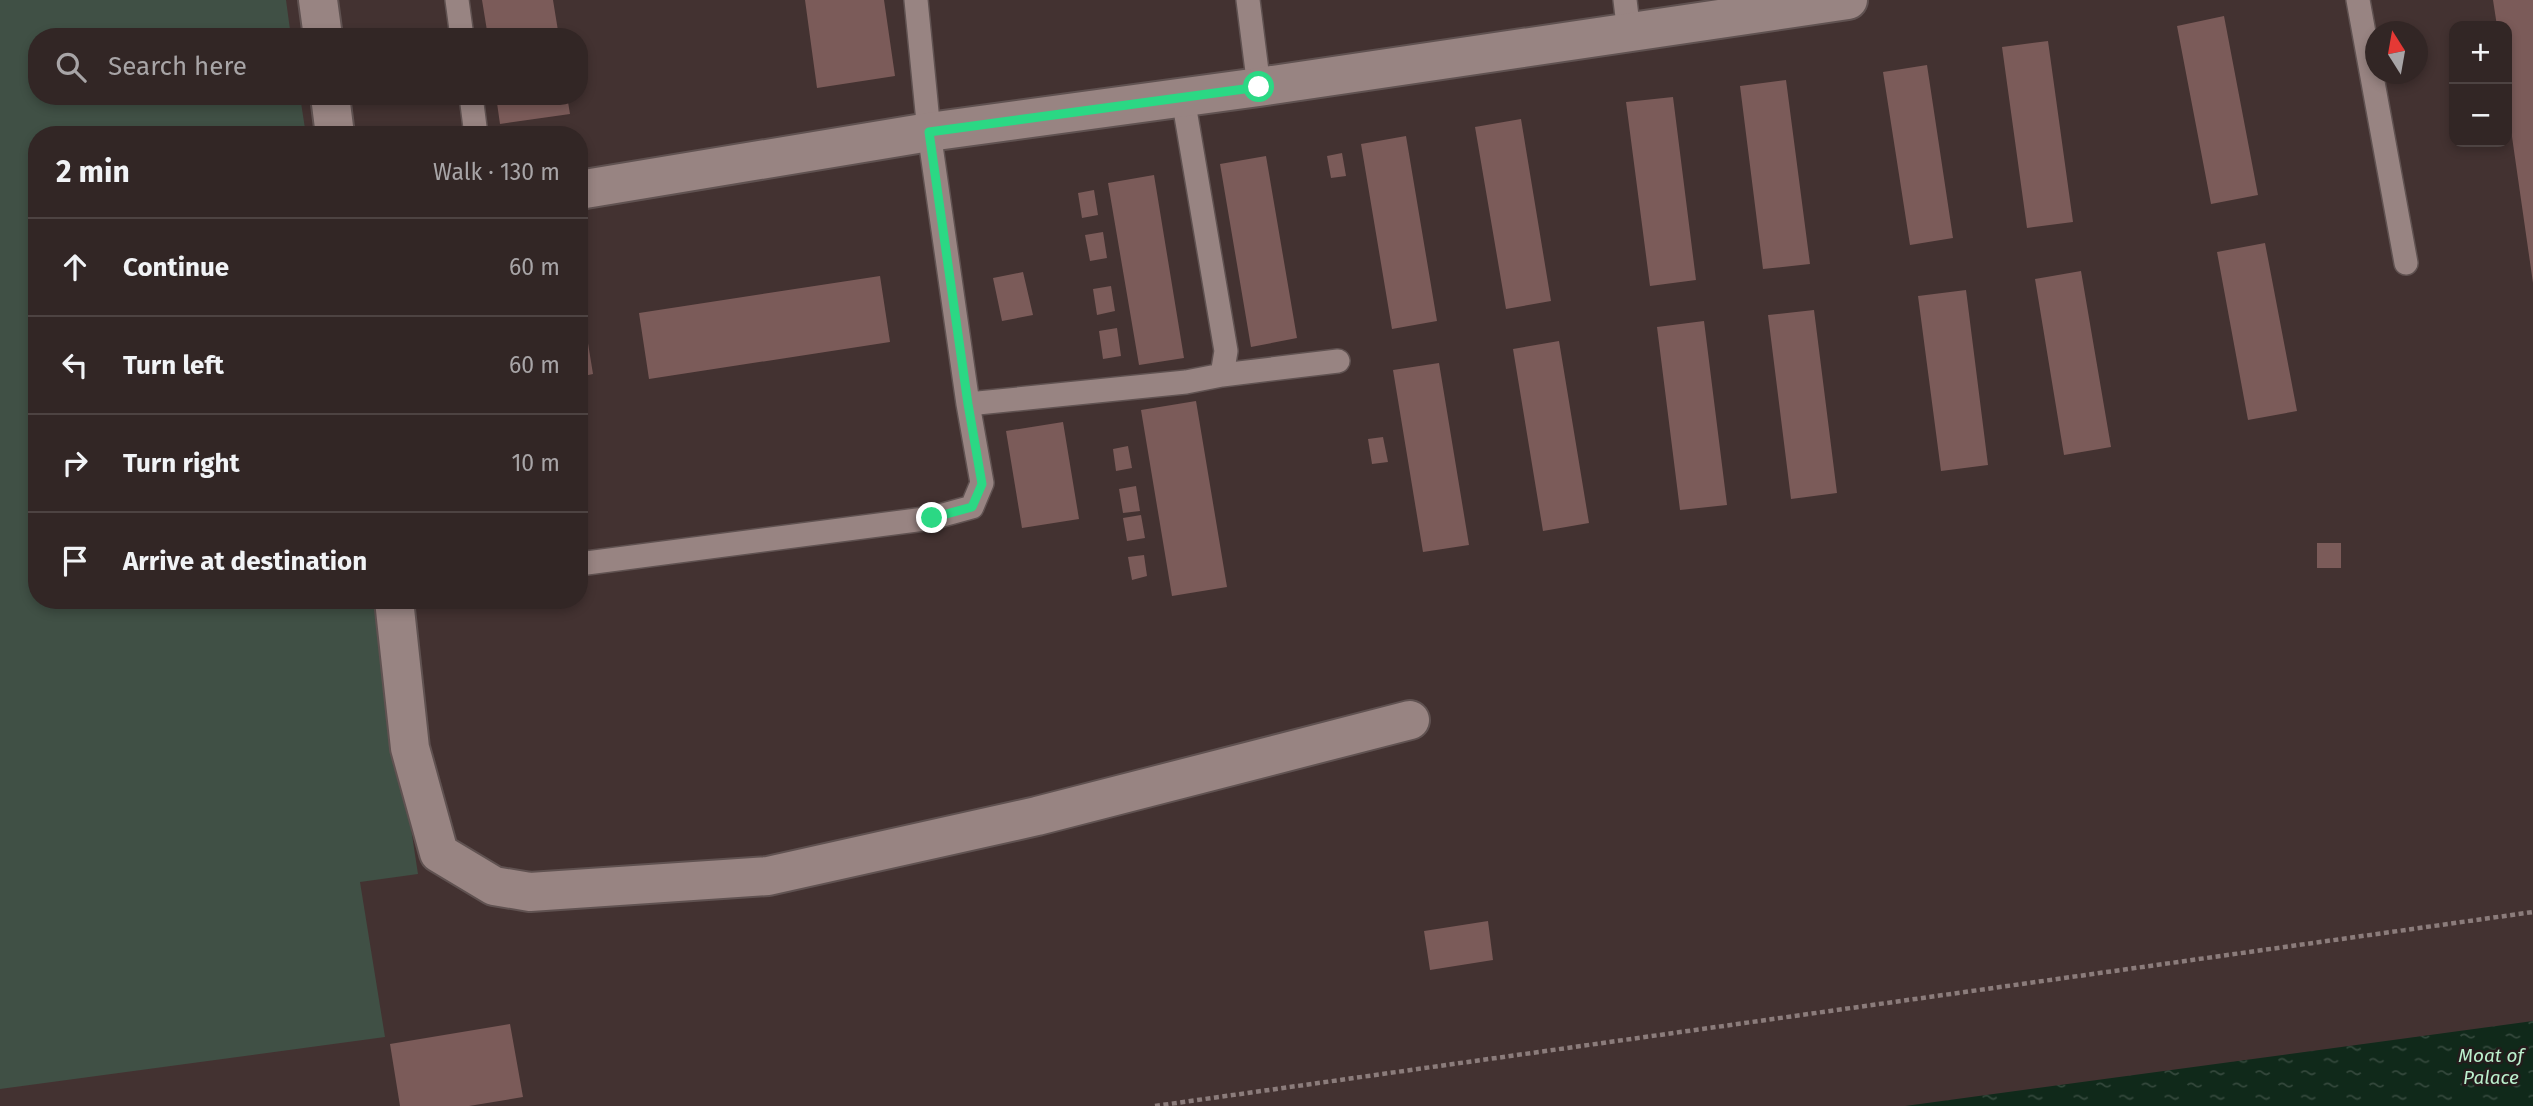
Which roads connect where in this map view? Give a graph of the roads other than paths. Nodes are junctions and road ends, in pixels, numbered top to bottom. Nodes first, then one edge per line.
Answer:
1 (318, 0) edge
2 (457, 0) edge
3 (916, 0) edge
4 (1248, 0) edge
5 (1848, 0) edge
6 (2358, 0) edge
7 (1627, 16) edge
8 (322, 28) edge
9 (461, 28) edge
10 (1259, 87) junction
11 (1183, 98) junction
12 (331, 105) edge
13 (472, 105) edge
14 (334, 126) edge
15 (475, 126) edge
16 (929, 132) junction
17 (588, 189) edge
18 (2406, 262) dead end
19 (1338, 360) dead end
20 (1222, 375) junction
21 (968, 404) junction
22 (588, 563) edge
23 (395, 609) edge
24 (1410, 720) dead end

1 - 8 street
2 - 9 lane
3 - 16 lane
4 - 10 lane
5 - 7 street
6 - 18 lane
7 - 10 street
10 - 11 street
11 - 16 street
11 - 20 lane
12 - 14 street
13 - 15 lane
16 - 17 street
16 - 21 lane
19 - 20 lane
20 - 21 lane
21 - 22 lane
23 - 24 street

